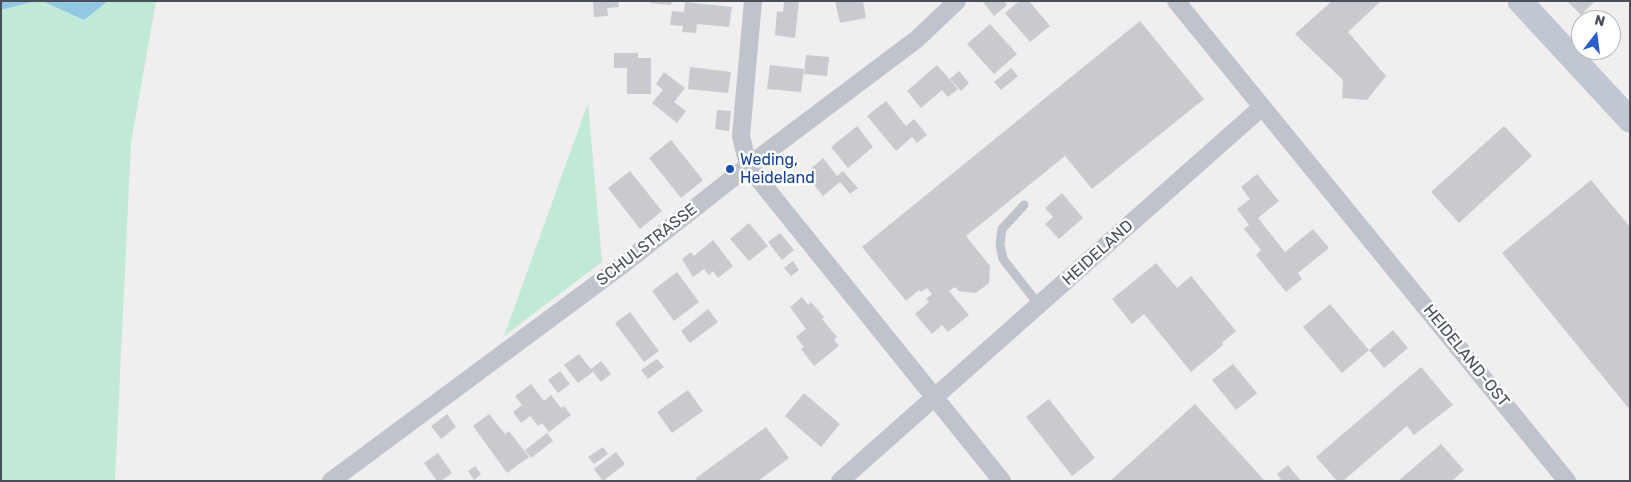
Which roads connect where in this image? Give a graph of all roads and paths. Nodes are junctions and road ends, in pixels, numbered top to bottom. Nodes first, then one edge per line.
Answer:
1 (753, 1) edge
2 (957, 1) edge
3 (1176, 1) edge
4 (1520, 1) edge
5 (1262, 107) junction
6 (1630, 120) edge
7 (748, 166) junction
8 (1024, 205) dead end
9 (1039, 305) junction
10 (934, 398) junction
11 (331, 481) edge
12 (840, 481) edge
13 (1002, 481) edge
14 (1567, 481) edge

1 - 7 street
2 - 7 street, SCHULSTRASSE
3 - 5 street
4 - 6 main road
5 - 9 street, HEIDELAND
5 - 14 street, HEIDELAND-OST
7 - 10 street
7 - 11 street, SCHULSTRASSE
8 - 9 lane
9 - 10 street, HEIDELAND
10 - 12 street, HEIDELAND
10 - 13 street

